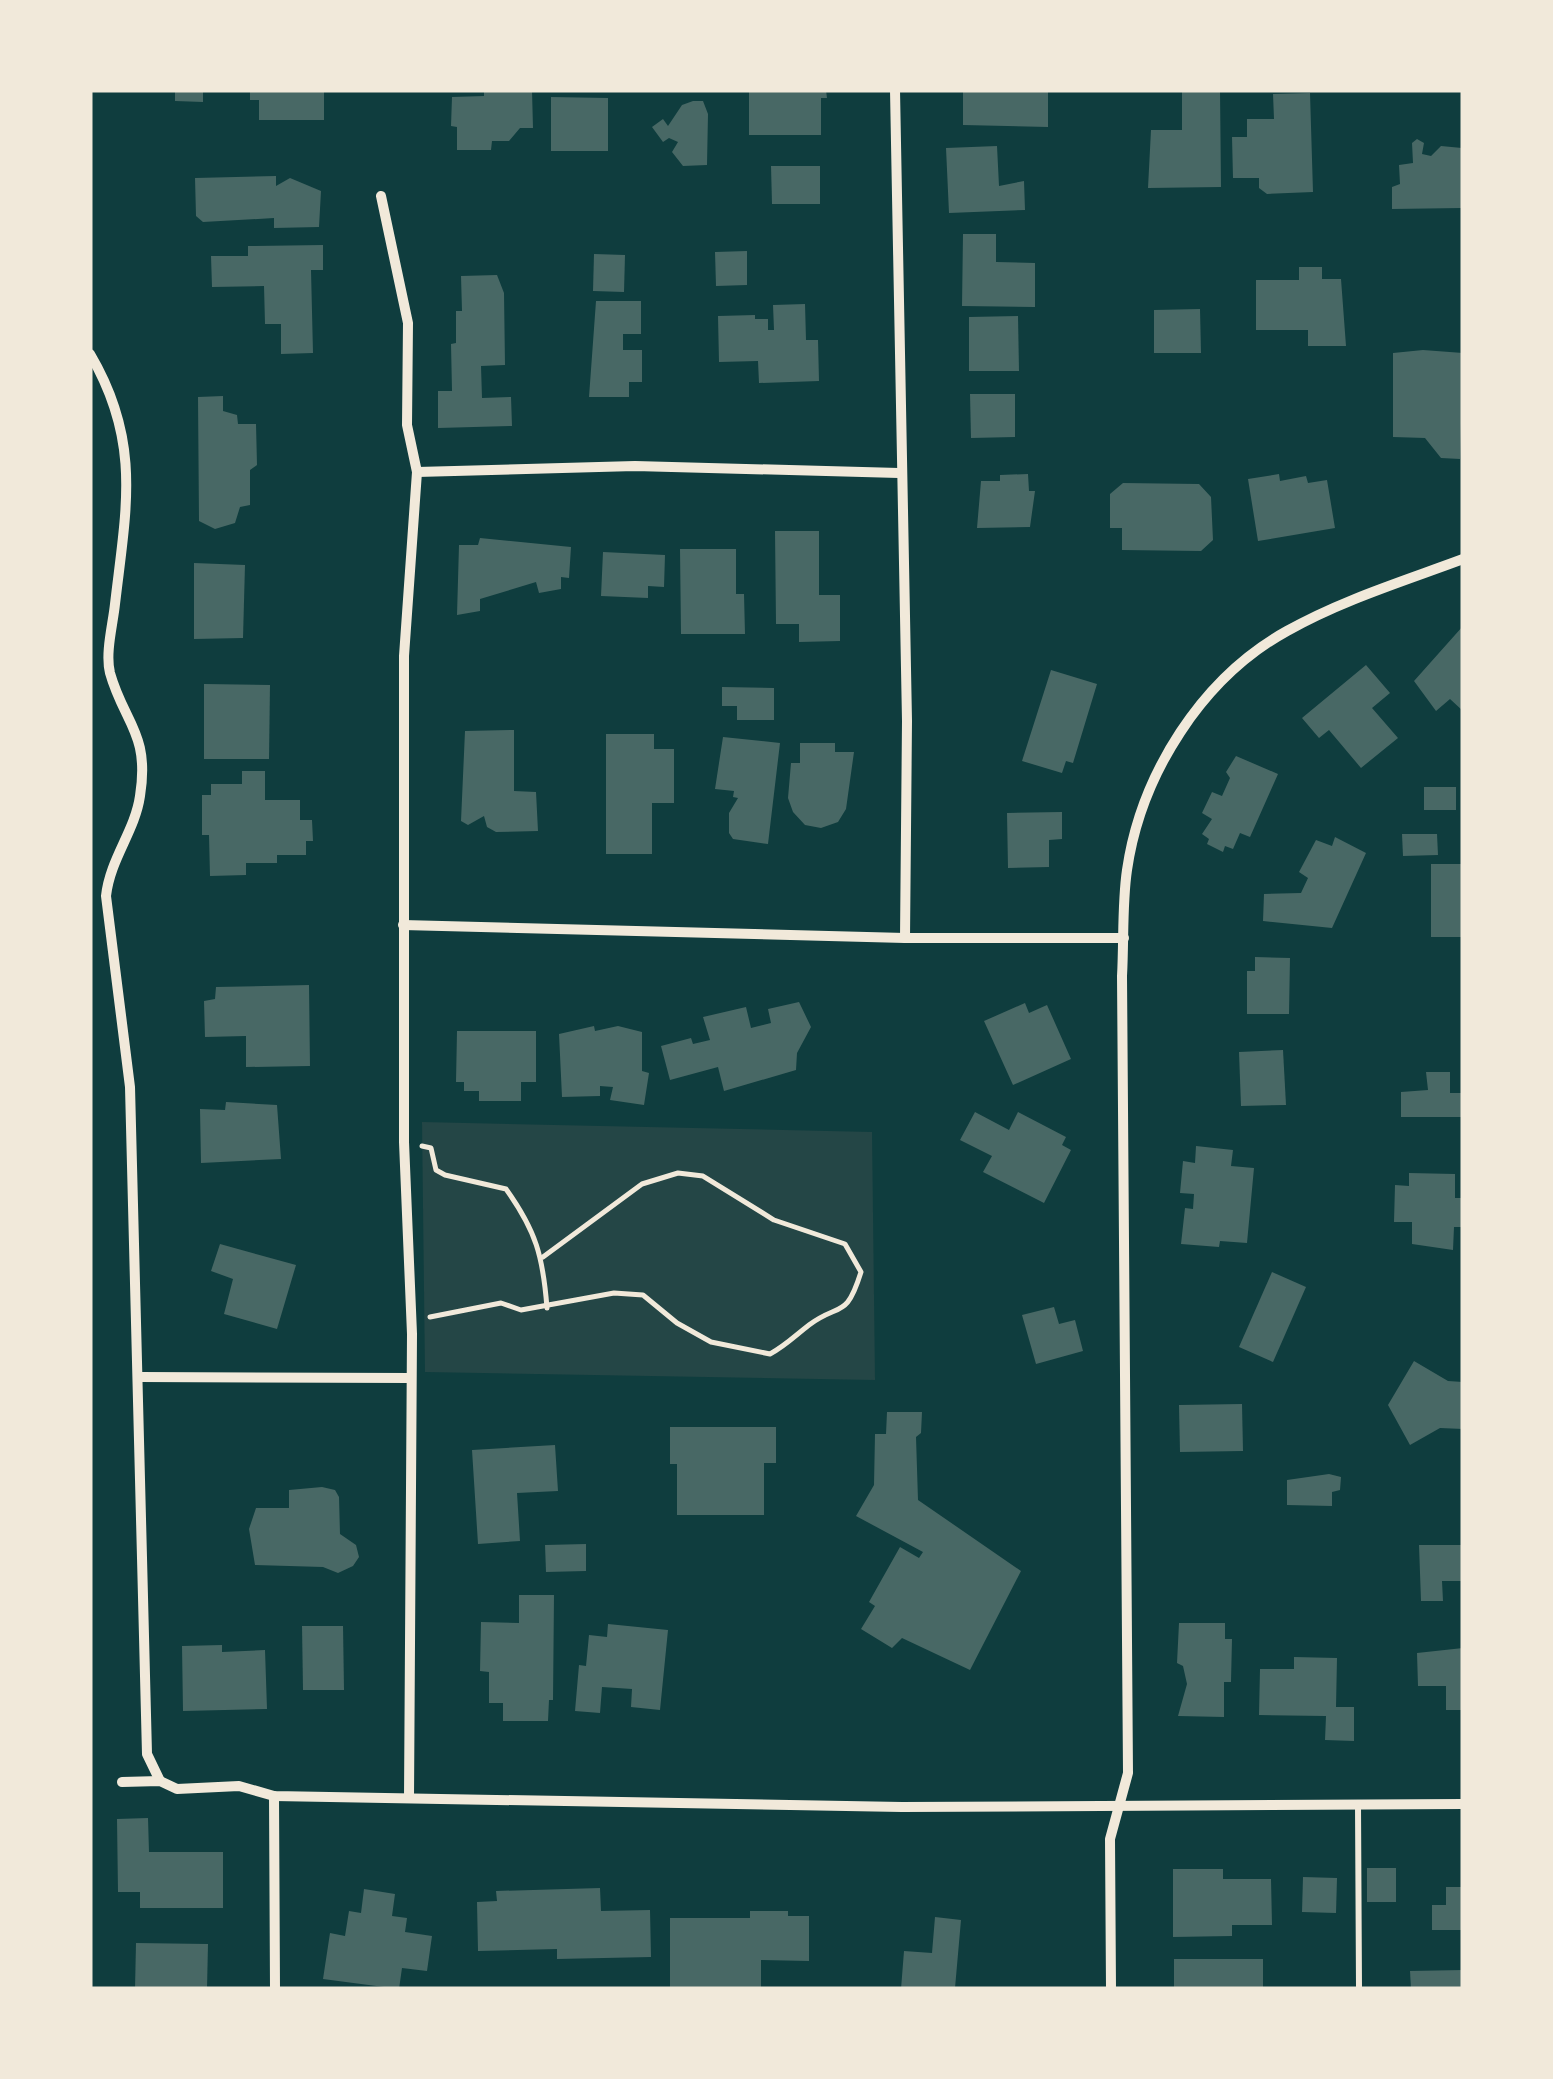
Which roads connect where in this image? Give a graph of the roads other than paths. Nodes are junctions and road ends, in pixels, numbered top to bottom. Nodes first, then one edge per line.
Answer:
1 (895, 90) edge
2 (382, 196) dead end
3 (90, 354) edge
4 (417, 472) junction
5 (899, 473) junction
6 (1463, 558) edge
7 (403, 925) junction
8 (905, 938) junction
9 (1124, 938) junction
10 (140, 1378) junction
11 (411, 1378) junction
12 (160, 1781) junction
13 (122, 1782) dead end
14 (274, 1796) junction
15 (408, 1798) junction
16 (1120, 1804) junction
17 (1463, 1804) edge
18 (1358, 1805) junction
19 (275, 1989) edge
20 (1111, 1989) edge
21 (1358, 1989) edge

1 - 5 street
2 - 4 street
3 - 10 street
4 - 5 street
4 - 7 street
5 - 8 street
6 - 9 street
7 - 8 street
7 - 11 street
8 - 9 street
9 - 16 street
10 - 11 street
10 - 12 street
11 - 15 street
12 - 13 street
12 - 14 street
14 - 15 street
14 - 19 street
15 - 16 street
16 - 18 street
16 - 20 street
17 - 18 street
18 - 21 lane

